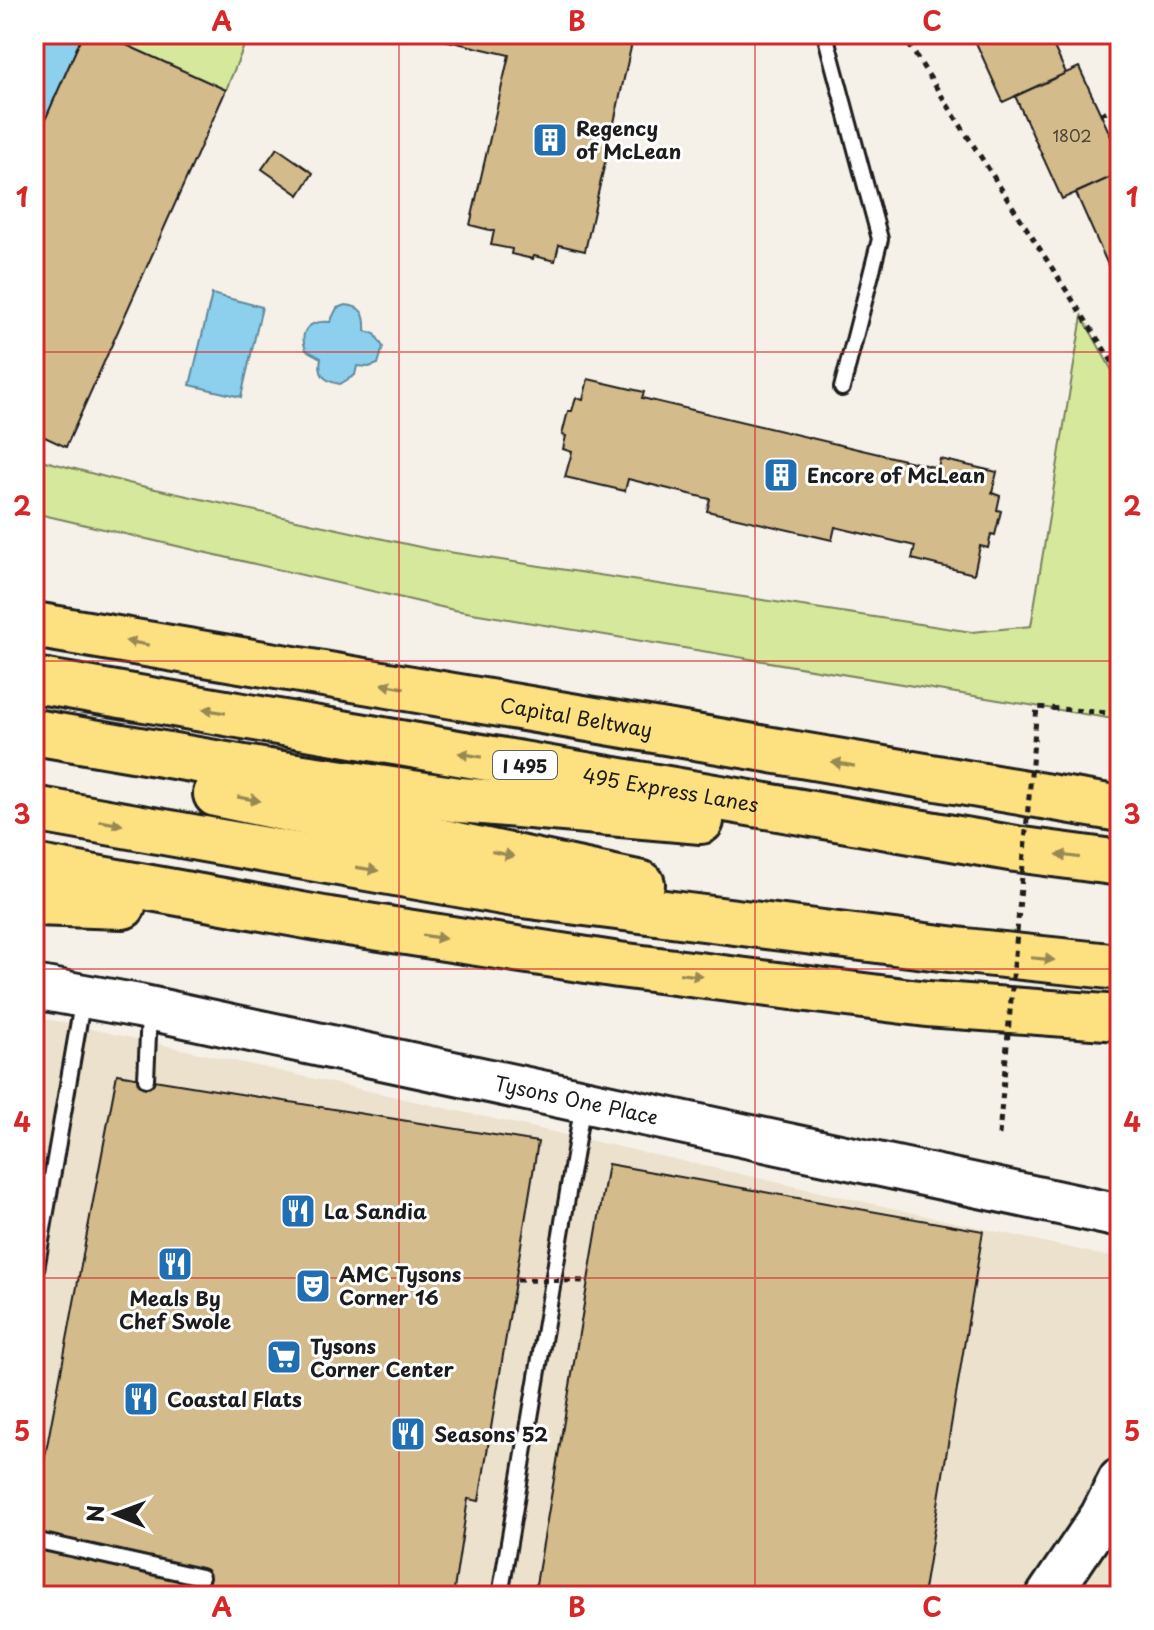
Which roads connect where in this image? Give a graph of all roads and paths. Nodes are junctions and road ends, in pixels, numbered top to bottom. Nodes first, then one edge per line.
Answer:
1 (825, 34) edge
2 (902, 34) edge
3 (1120, 105) edge
4 (1101, 114) dead end
5 (1120, 374) edge
6 (842, 388) dead end
7 (34, 625) edge
8 (34, 680) edge
9 (1120, 714) edge
10 (34, 732) edge
11 (34, 762) edge
12 (920, 777) junction
13 (1120, 795) edge
14 (34, 809) edge
15 (1120, 809) edge
16 (1016, 849) junction
17 (1120, 863) edge
18 (34, 867) edge
19 (34, 903) edge
20 (329, 920) junction
21 (965, 951) junction
22 (1120, 967) edge
23 (34, 987) edge
24 (83, 995) junction
25 (927, 1004) junction
26 (150, 1009) junction
27 (1120, 1018) edge
28 (1120, 1037) edge
29 (146, 1079) dead end
30 (583, 1102) junction
31 (999, 1135) dead end
32 (40, 1209) edge
33 (1120, 1216) edge
34 (517, 1280) dead end
35 (34, 1281) edge
36 (588, 1281) dead end
37 (1118, 1488) edge
38 (34, 1540) edge
39 (201, 1577) dead end
40 (500, 1596) edge
41 (1048, 1596) edge

1 - 6 lane
2 - 5 path
3 - 4 path
12 -> 7 highway, Capital Beltway
16 -> 8 highway, 495 Express Lanes / I 495
9 - 31 path, bridge
10 - 16 highway
11 -> 21 highway
12 - 13 highway
12 - 15 highway, Capital Beltway
14 -> 21 highway
17 -> 16 highway, 495 Express Lanes / I 495
18 - 20 highway
19 - 20 highway
20 -> 25 highway
21 -> 22 highway
23 - 24 street, Tysons One Place
24 - 26 street, Tysons One Place
24 - 32 lane
25 - 27 highway
25 - 28 highway
26 - 29 lane
26 - 30 street, Tysons One Place
30 - 33 street, Tysons One Place
30 - 40 lane
32 - 35 lane
34 - 36 path, bridge
37 - 41 street
38 - 39 lane

